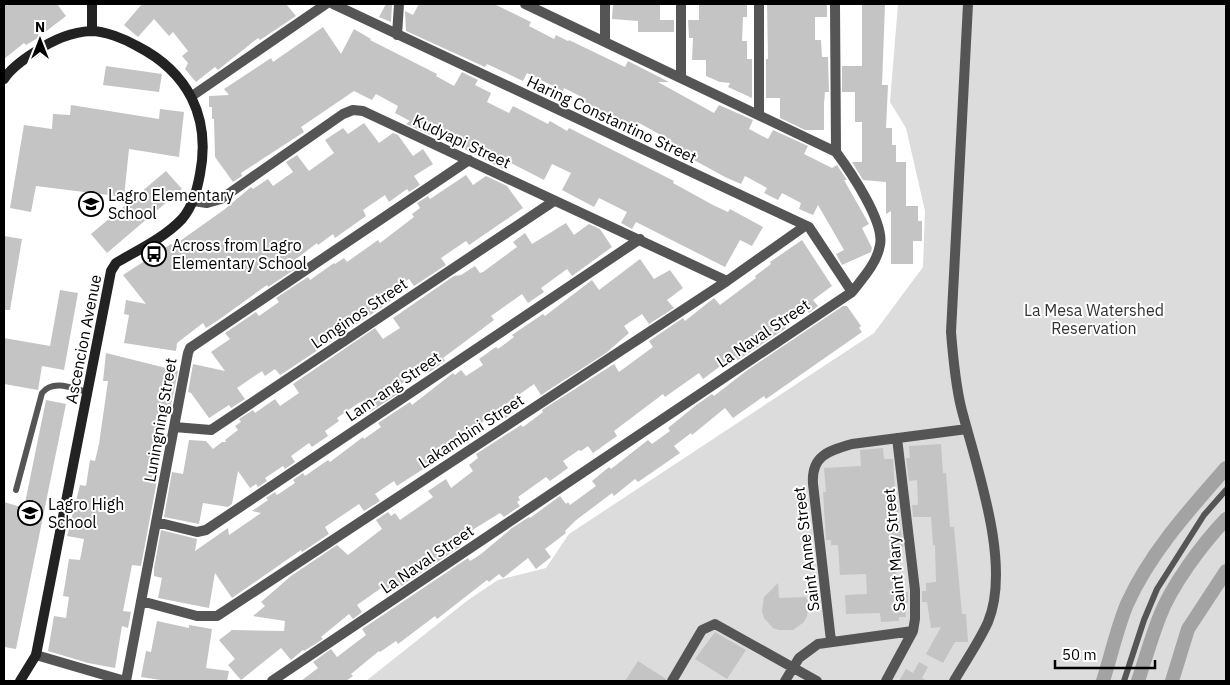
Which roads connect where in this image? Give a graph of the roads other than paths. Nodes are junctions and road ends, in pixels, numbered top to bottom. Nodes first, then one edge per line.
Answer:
1 (92, 4) edge
2 (326, 4) edge
3 (333, 4) edge
4 (399, 4) edge
5 (525, 4) edge
6 (605, 4) edge
7 (681, 4) edge
8 (759, 4) edge
9 (835, 4) edge
10 (968, 4) edge
11 (92, 31) junction
12 (397, 36) junction
13 (605, 42) junction
14 (681, 78) junction
15 (4, 79) edge
16 (192, 96) junction
17 (759, 115) junction
18 (836, 152) junction
19 (469, 160) junction
20 (194, 201) junction
21 (554, 201) junction
22 (805, 226) junction
23 (640, 239) junction
24 (726, 281) junction
25 (852, 292) junction
26 (87, 392) junction
27 (174, 427) junction
28 (967, 429) junction
29 (897, 438) junction
30 (16, 490) dead end
31 (1226, 490) edge
32 (156, 522) junction
33 (141, 601) junction
34 (913, 631) junction
35 (832, 641) junction
36 (36, 655) junction
37 (793, 668) junction
38 (20, 681) edge
39 (126, 681) edge
40 (272, 681) edge
41 (672, 681) edge
42 (785, 681) edge
43 (817, 681) edge
44 (886, 681) edge
45 (954, 681) edge
46 (1124, 681) edge

1 - 11 street
2 - 16 street
3 - 12 street, Haring Constantino Street
4 - 12 street
5 - 13 street, La Naval Street
6 - 13 street
7 - 14 street
8 - 17 street
9 - 18 street
10 - 28 street
11 - 15 street
11 - 16 street, Ascencion Avenue
12 - 22 street, Haring Constantino Street
13 - 14 street, La Naval Street
14 - 17 street, La Naval Street
16 - 20 street, Ascencion Avenue
17 - 18 street, La Naval Street
18 - 25 street, La Naval Street
19 - 20 street, Kudyapi Street
19 - 21 street, Kudyapi Street
19 - 27 street, Luningning Street
20 - 26 street, Ascencion Avenue
21 - 23 street, Kudyapi Street
21 - 27 street, Longinos Street
22 - 24 street, Lakambini Street
22 - 25 street, Haring Constantino Street
23 - 24 street, Kudyapi Street
23 - 32 street, Lam-ang Street
24 - 33 street, Lakambini Street
25 - 40 street, La Naval Street
26 - 30 lane
26 - 36 street, Ascencion Avenue
27 - 32 street, Luningning Street
28 - 29 street, Saint Anne Street
28 - 45 street
29 - 34 street, Saint Mary Street
29 - 35 street, Saint Anne Street
31 - 46 lane
32 - 33 street, Luningning Street
33 - 39 street, Luningning Street
34 - 35 street
34 - 44 street, Saint Mary Street
35 - 37 street
36 - 38 street, Ascencion Avenue
36 - 39 street
37 - 41 street
37 - 42 street
37 - 43 street

